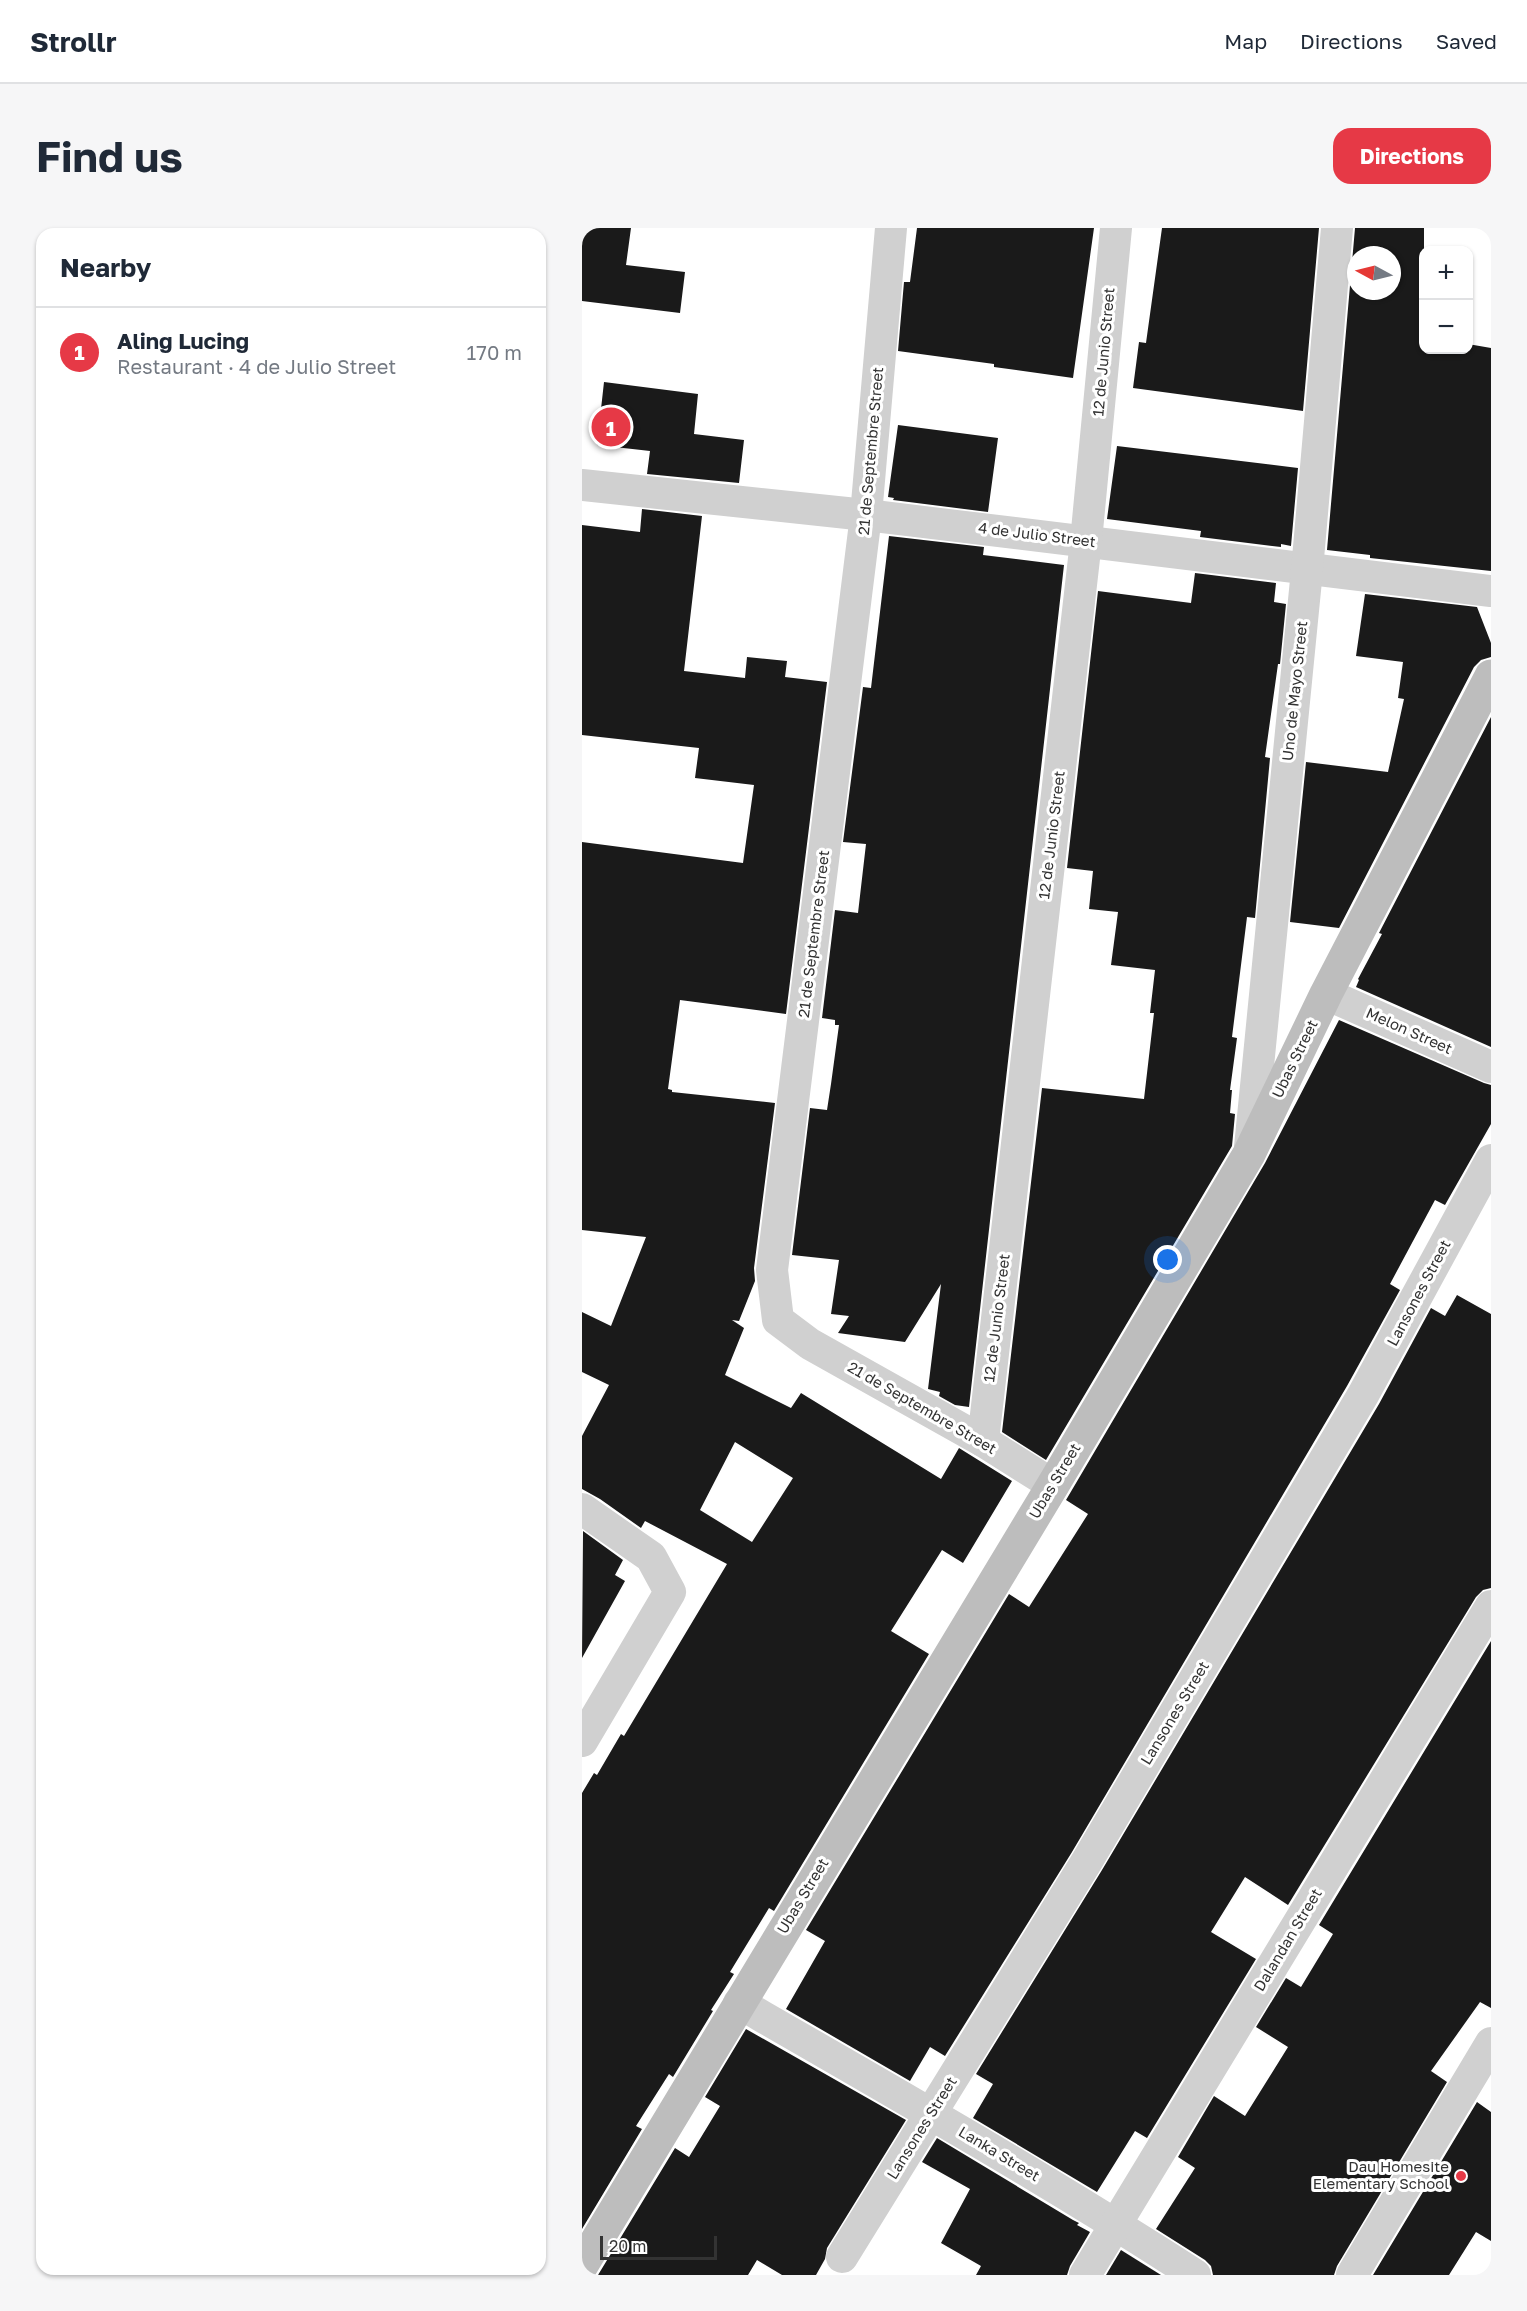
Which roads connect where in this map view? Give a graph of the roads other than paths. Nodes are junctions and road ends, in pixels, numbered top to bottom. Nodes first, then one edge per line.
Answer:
1 (891, 228) edge
2 (1116, 228) edge
3 (1337, 228) edge
4 (582, 485) edge
5 (867, 515) junction
6 (1086, 541) junction
7 (1307, 570) junction
8 (1491, 591) edge
9 (1491, 675) edge
10 (1326, 994) junction
11 (1491, 1067) edge
12 (1249, 1154) junction
13 (1491, 1160) edge
14 (983, 1441) junction
15 (1053, 1485) junction
16 (582, 1509) edge
17 (1491, 1606) edge
18 (582, 1741) edge
19 (739, 2003) junction
20 (1491, 2043) edge
21 (932, 2113) junction
22 (1115, 2224) junction
23 (842, 2257) dead end
24 (582, 2265) edge
25 (1085, 2275) edge
26 (1195, 2275) edge
27 (1352, 2275) edge

1 - 5 street, 21 de Septembre Street
2 - 6 street, 12 de Junio Street
3 - 7 street, Uno de Mayo Street
4 - 5 street, 4 de Julio Street
5 - 6 street, 4 de Julio Street
5 - 14 street, 21 de Septembre Street
6 - 7 street, 4 de Julio Street
6 - 14 street, 12 de Junio Street
7 - 8 street, 4 de Julio Street
7 - 12 street, Uno de Mayo Street
9 - 10 street, Ubas Street
10 - 11 street, Melon Street
10 - 12 street, Ubas Street
12 - 15 street, Ubas Street
13 - 21 street, Lansones Street
14 - 15 street, 21 de Septembre Street
15 - 19 street, Ubas Street
16 - 18 street
17 - 22 street, Dalandan Street
19 - 21 street, Lanka Street
19 - 24 street, Ubas Street
20 - 27 street
21 - 22 street, Lanka Street
21 - 23 street, Lansones Street
22 - 25 street, Dalandan Street
22 - 26 street, Lanka Street

